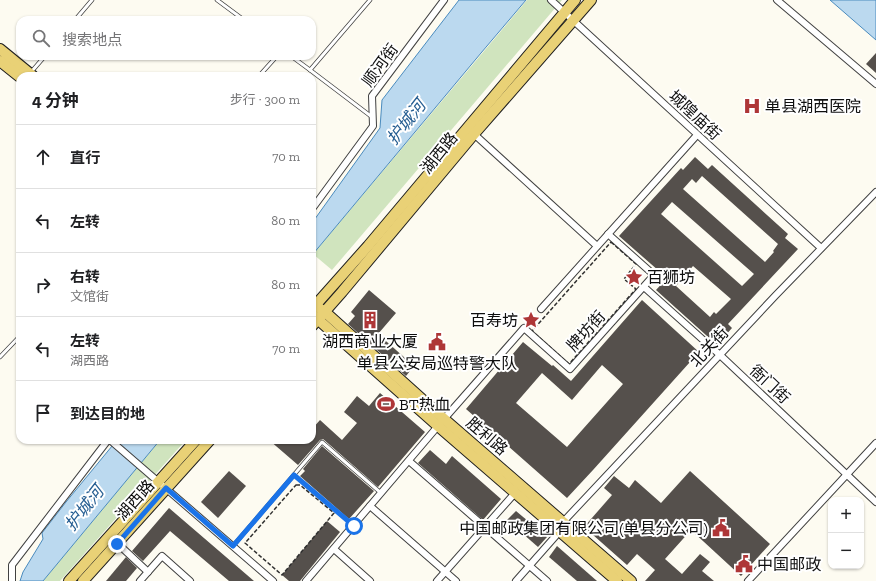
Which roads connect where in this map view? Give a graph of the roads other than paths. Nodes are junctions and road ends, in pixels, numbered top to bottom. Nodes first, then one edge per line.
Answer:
1 (92, 0) edge
2 (217, 0) edge
3 (370, 0) edge
4 (444, 0) edge
5 (551, 0) edge
6 (575, 0) edge
7 (591, 0) edge
8 (777, 0) edge
9 (564, 12) junction
10 (78, 16) edge
11 (239, 16) edge
12 (574, 20) junction
13 (0, 49) edge
14 (42, 60) edge
15 (273, 60) edge
16 (296, 60) edge
17 (0, 61) edge
18 (310, 70) junction
19 (27, 72) edge
20 (33, 72) edge
21 (263, 72) edge
22 (313, 72) edge
23 (16, 75) edge
24 (316, 75) edge
25 (876, 84) edge
26 (372, 118) junction
27 (474, 134) junction
28 (697, 135) junction
29 (876, 192) edge
30 (316, 204) edge
31 (608, 234) junction
32 (597, 246) junction
33 (821, 248) junction
34 (644, 287) junction
35 (540, 309) dead end
36 (316, 312) edge
37 (316, 312) edge
38 (316, 314) edge
39 (16, 340) edge
40 (720, 355) junction
41 (0, 357) edge
42 (441, 422) junction
43 (876, 443) edge
44 (106, 444) edge
45 (114, 444) edge
46 (193, 444) edge
47 (206, 444) edge
48 (408, 461) junction
49 (847, 475) junction
50 (162, 485) junction
51 (515, 492) junction
52 (381, 493) junction
53 (876, 502) edge
54 (370, 506) junction
55 (485, 527) junction
56 (562, 527) junction
57 (117, 544) junction
58 (233, 546) junction
59 (334, 549) junction
60 (530, 566) junction
61 (148, 572) junction
62 (445, 572) junction
63 (12, 581) edge
64 (69, 581) edge
65 (83, 581) edge
66 (140, 581) edge
67 (190, 581) edge
68 (272, 581) edge
69 (306, 581) edge
70 (370, 581) edge
71 (437, 581) edge
72 (456, 581) edge
73 (516, 581) edge
74 (547, 581) edge
75 (617, 581) edge
76 (631, 581) edge
77 (748, 581) edge

1 - 10 lane
2 - 11 lane
3 - 18 lane
4 - 26 street, 顺河街
5 - 9 street, 城隍庙街
6 - 9 main road, 湖西路
7 - 12 main road, 湖西路
8 - 25 street
9 - 12 street, 城隍庙街
9 - 36 main road, 湖西路
12 - 27 main road, 湖西路
12 - 28 street, 城隍庙街
13 - 19 main road
14 - 20 lane
15 - 21 lane
16 - 18 lane
17 - 23 main road
18 - 22 lane
24 - 26 lane
26 - 30 street, 顺河街
27 - 32 street
27 - 37 main road, 湖西路
28 - 31 street
28 - 33 street, 城隍庙街
29 - 33 street, 北关街
31 - 32 street
31 - 34 street, 牌坊街
32 - 35 street
33 - 40 street, 北关街
34 - 40 street, 衙门街
34 - 42 street, 牌坊街
38 - 42 main road, 胜利路
39 - 41 lane
40 - 49 street, 衙门街
40 - 56 street, 北关街
42 - 48 street
42 - 51 main road, 胜利路
42 - 56 main road, 胜利路
43 - 49 street
44 - 63 street
45 - 50 street
46 - 50 main road, 湖西路
47 - 50 main road, 湖西路
48 - 52 street
48 - 55 street
49 - 53 street, 衙门街
49 - 77 street
50 - 57 main road, 湖西路
50 - 58 street
50 - 64 main road, 湖西路
51 - 55 street
51 - 56 main road, 胜利路
52 - 54 street
52 - 58 lane
54 - 59 street
54 - 62 street
55 - 60 street
55 - 62 street
56 - 60 street, 北关街
56 - 75 main road, 胜利路
56 - 76 main road, 胜利路
57 - 61 street
57 - 65 main road, 湖西路
58 - 68 street
59 - 69 street
59 - 70 street
60 - 73 street, 北关街
60 - 74 street
61 - 66 street
61 - 67 street
62 - 71 street
62 - 72 street

